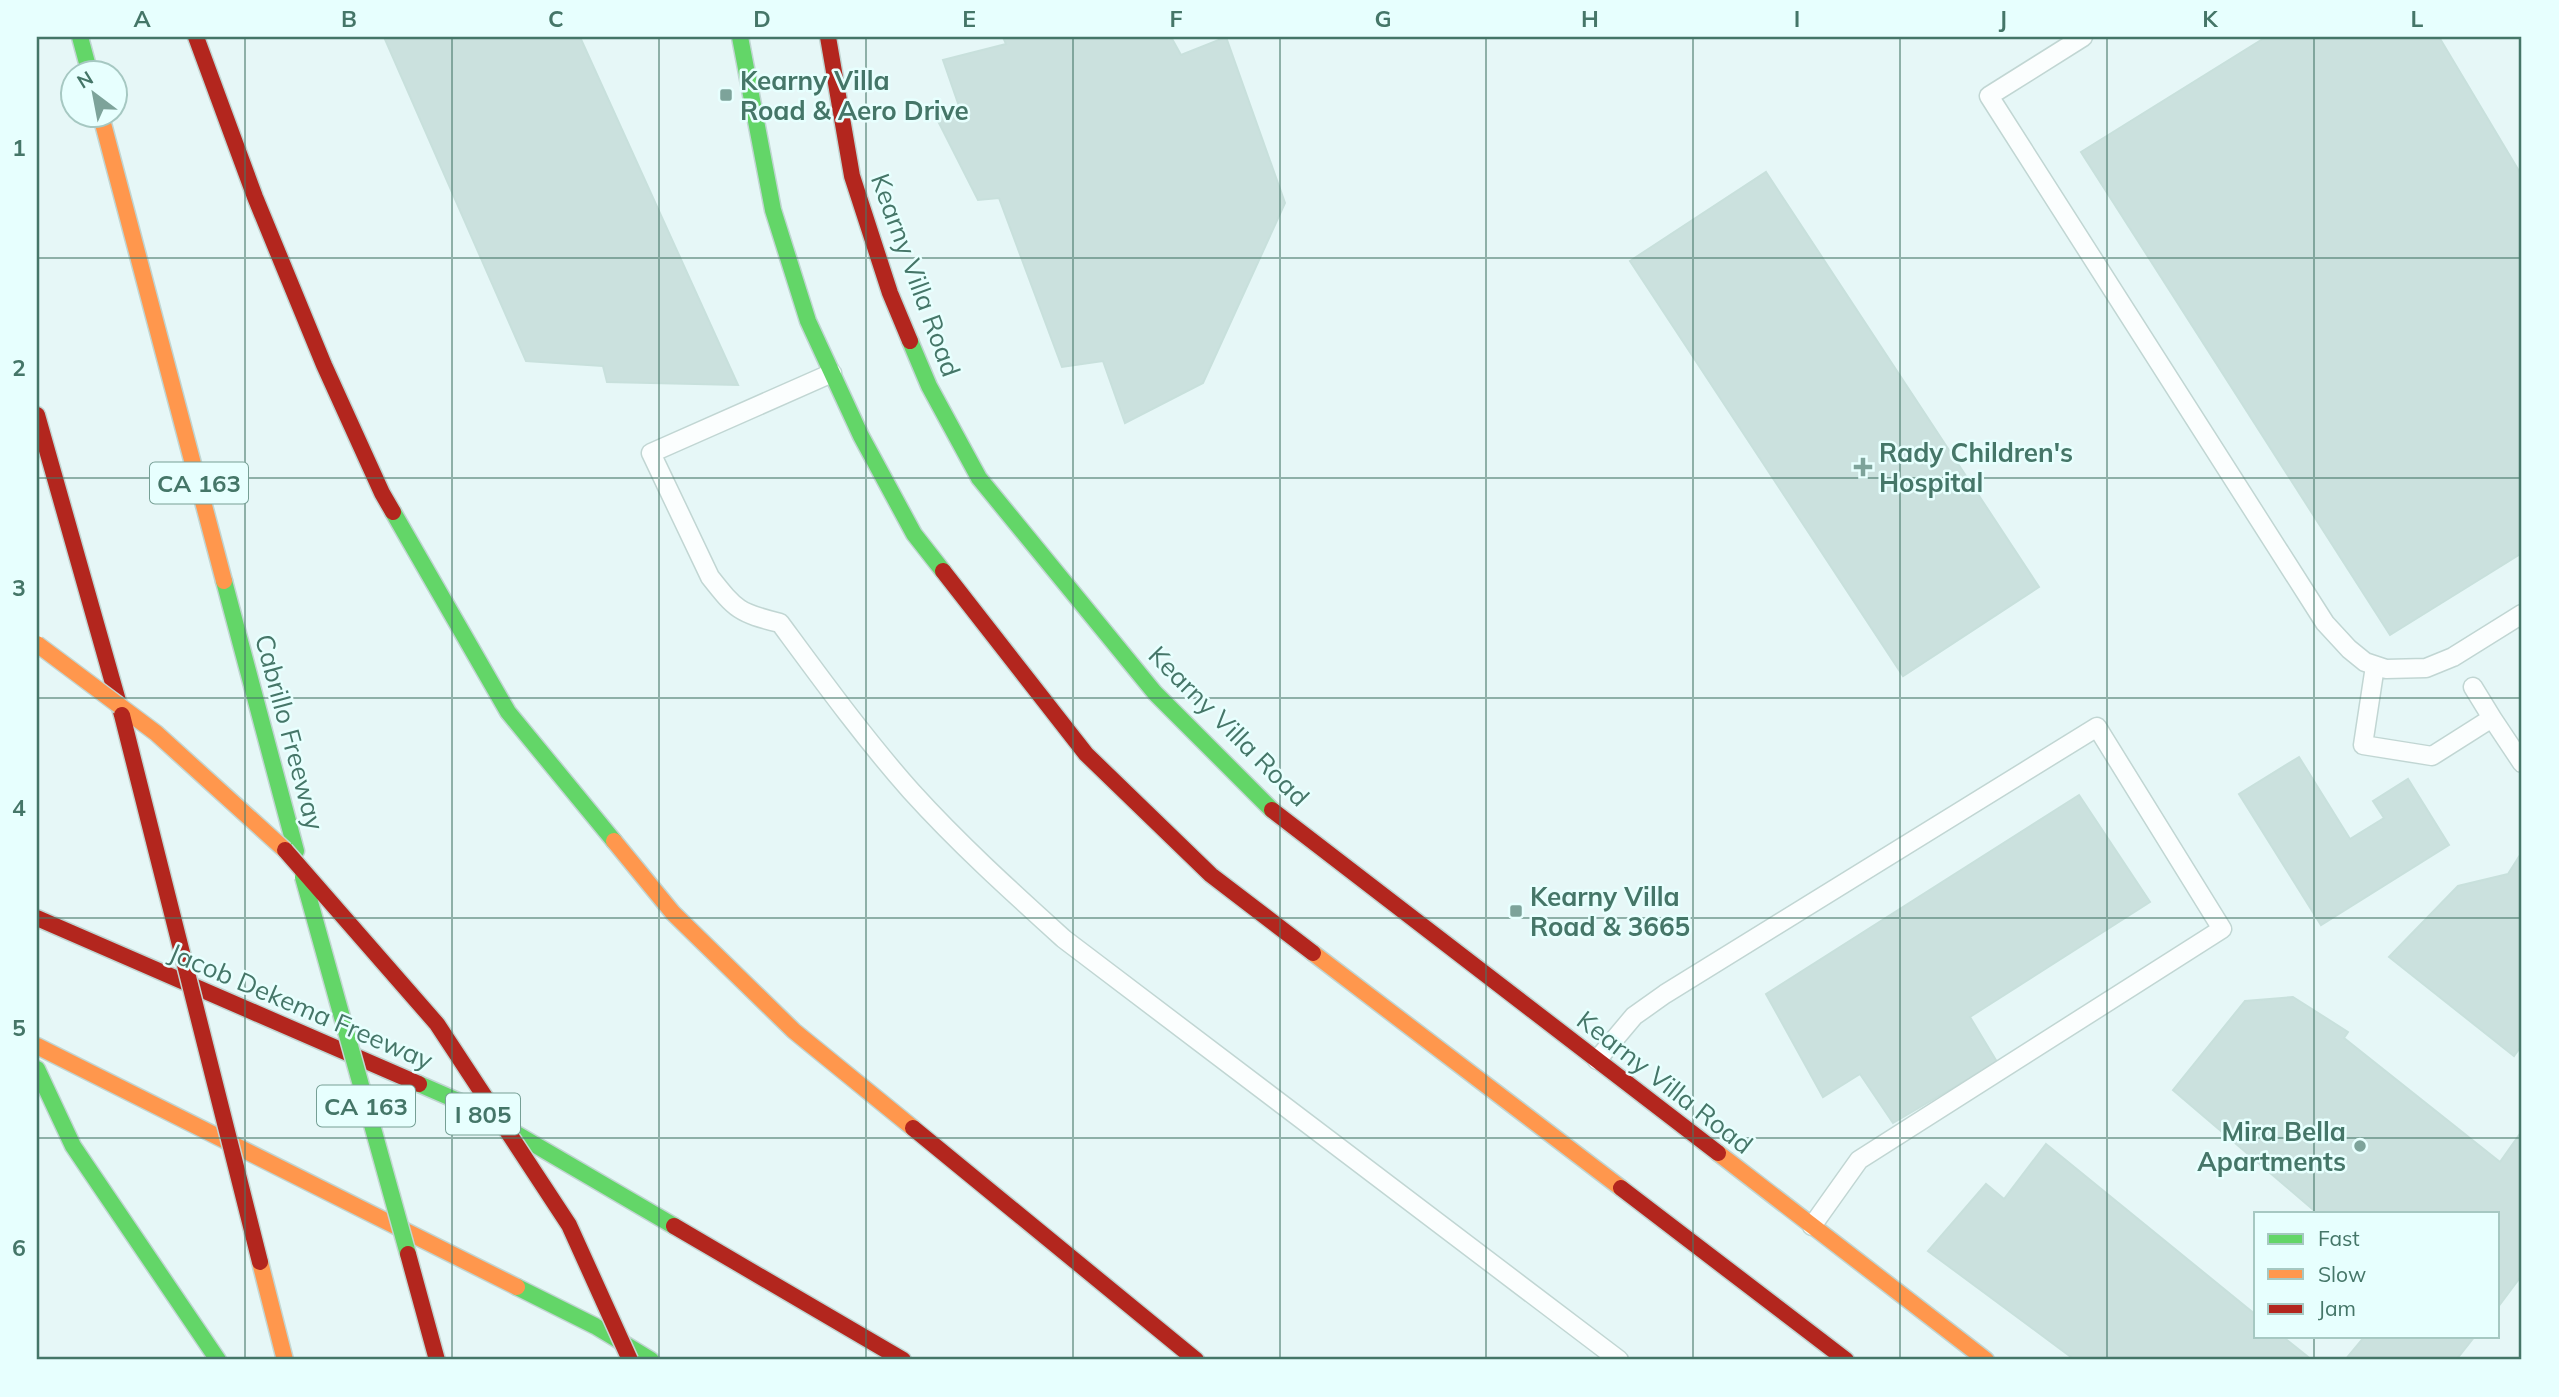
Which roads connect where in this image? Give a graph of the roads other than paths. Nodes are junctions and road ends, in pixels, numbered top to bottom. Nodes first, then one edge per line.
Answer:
1 (80, 37) edge
2 (196, 37) edge
3 (740, 37) edge
4 (828, 37) edge
5 (2083, 37) edge
6 (86, 60) edge
7 (105, 130) edge
8 (832, 373) junction
9 (37, 415) edge
10 (2522, 614) edge
11 (37, 644) edge
12 (2375, 666) junction
13 (2473, 687) dead end
14 (2492, 718) junction
15 (2522, 764) edge
16 (37, 918) edge
17 (37, 1046) edge
18 (1597, 1060) junction
19 (37, 1069) edge
20 (1812, 1226) junction
21 (218, 1360) edge
22 (285, 1360) edge
23 (437, 1360) edge
24 (630, 1360) edge
25 (651, 1360) edge
26 (903, 1360) edge
27 (1196, 1360) edge
28 (1619, 1360) edge
29 (1846, 1360) edge
30 (1986, 1360) edge

1 - 6 main road
2 - 27 main road
3 - 8 main road
4 - 18 main road, Kearny Villa Road
5 - 12 lane
7 - 23 main road, Cabrillo Freeway / CA 163, bridge
8 - 28 lane
8 - 29 main road
9 - 22 main road, bridge
10 - 12 lane
11 - 24 main road, bridge
12 - 14 lane
13 - 14 lane
14 - 15 lane
16 - 26 main road, Jacob Dekema Freeway / I 805
17 - 25 main road
18 - 20 main road, Kearny Villa Road
18 - 20 lane
19 - 21 main road
20 - 30 main road, Kearny Villa Road

